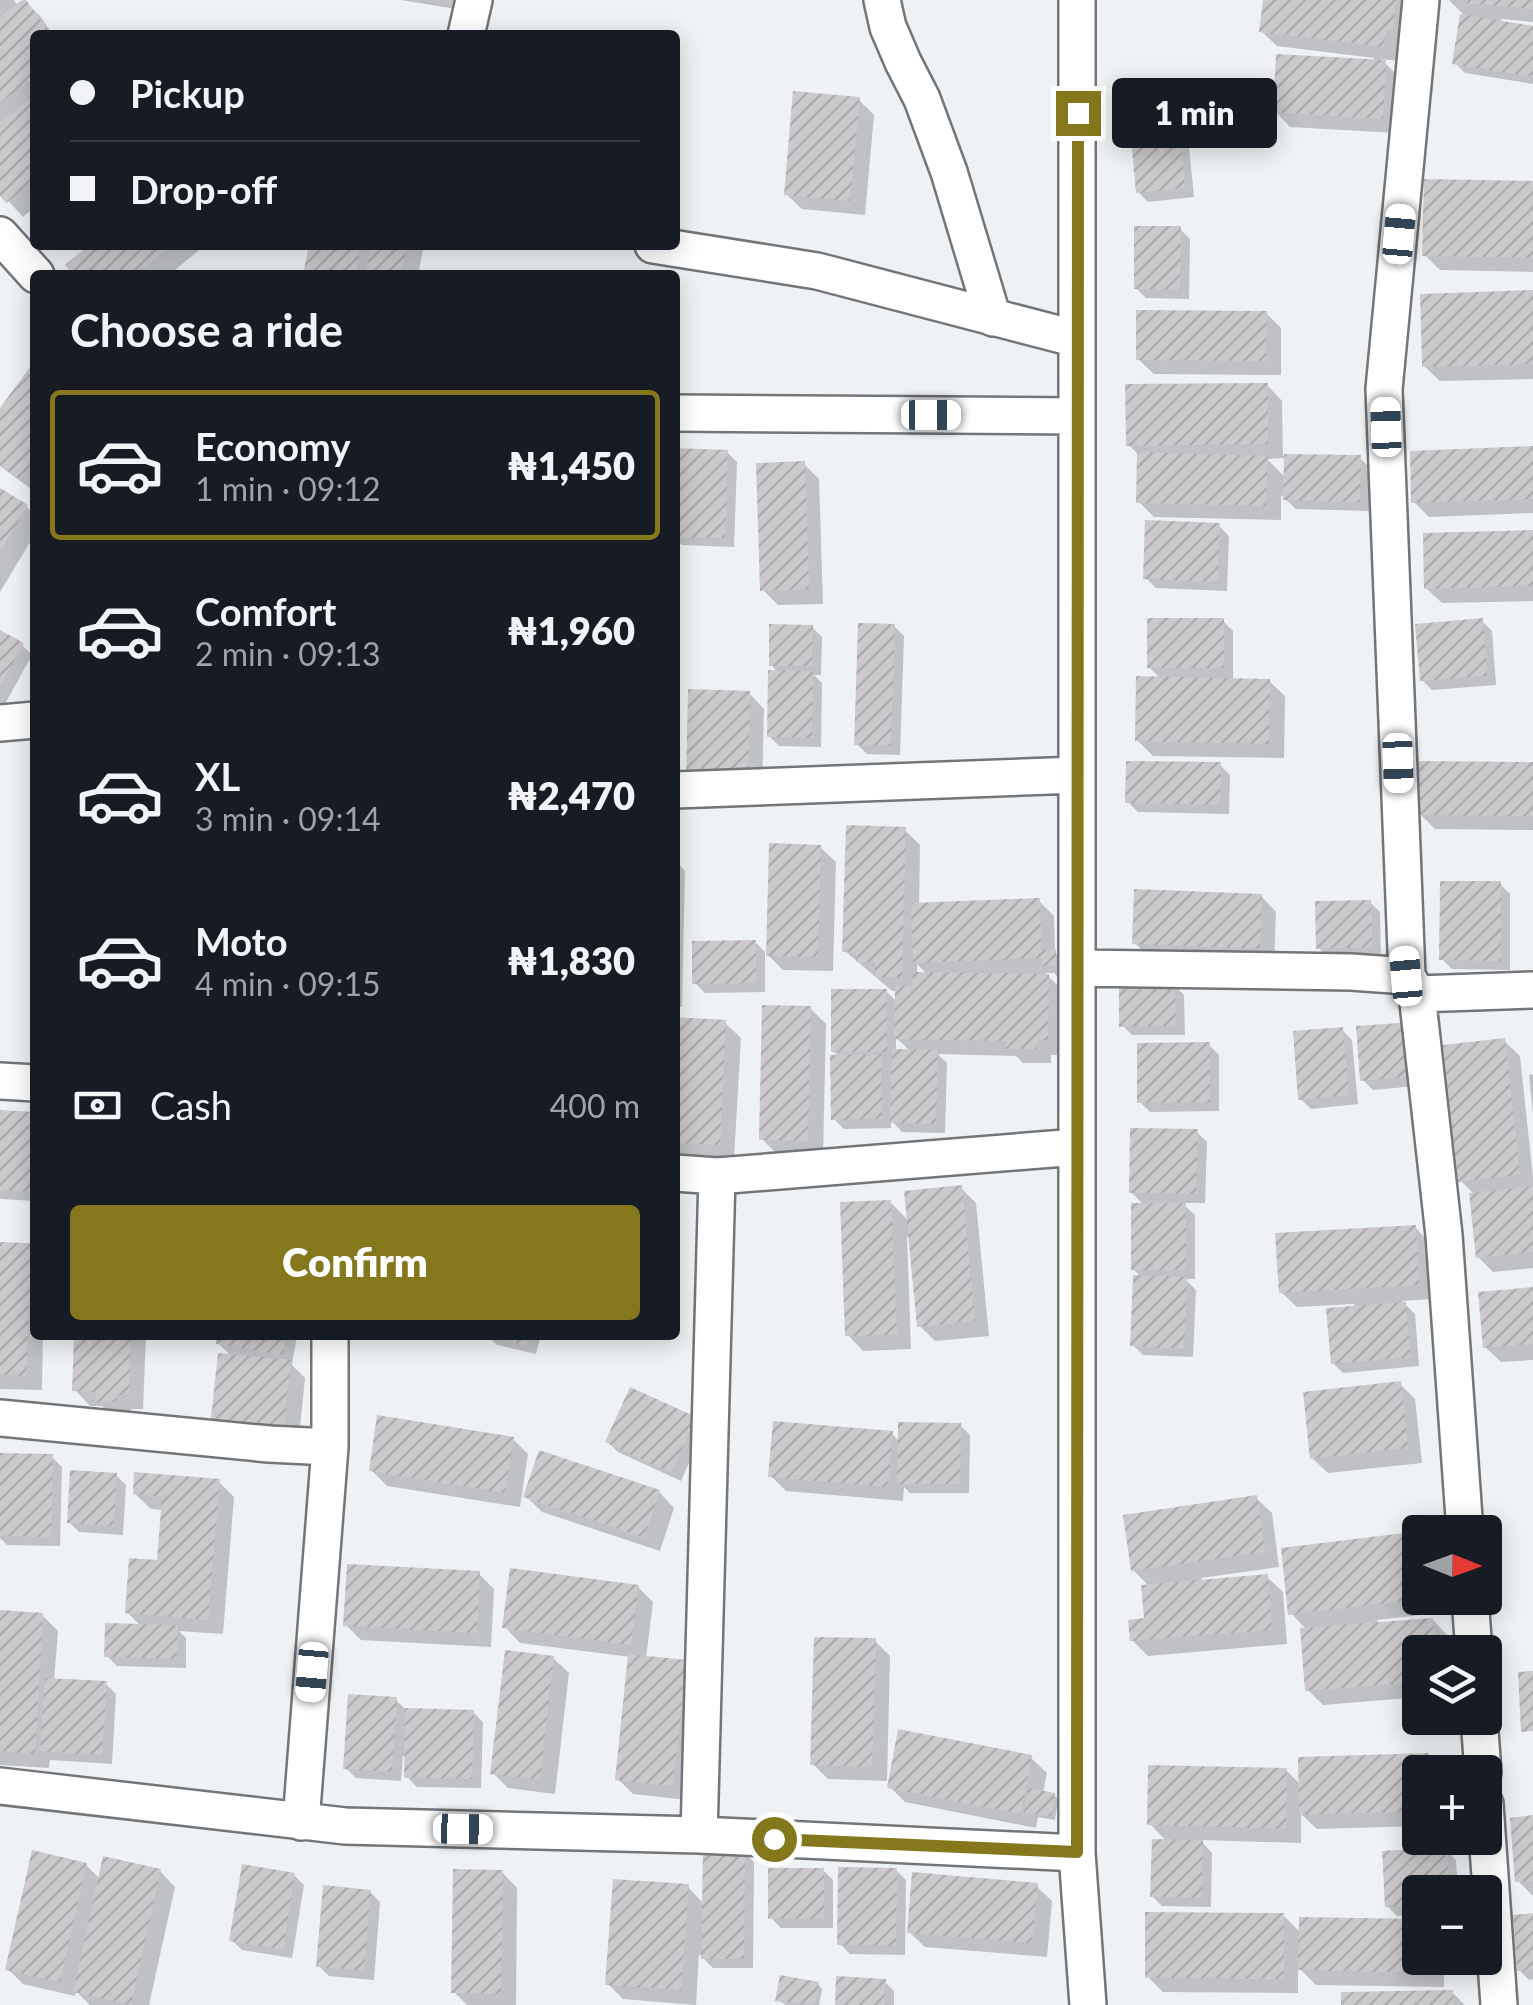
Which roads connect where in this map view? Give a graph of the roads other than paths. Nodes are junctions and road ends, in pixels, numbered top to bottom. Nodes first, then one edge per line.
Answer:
1 (474, 0) edge
2 (882, 0) edge
3 (1078, 0) edge
4 (1422, 0) edge
5 (467, 30) edge
6 (0, 234) edge
7 (680, 250) edge
8 (32, 270) edge
9 (992, 318) junction
10 (1078, 339) junction
11 (680, 413) edge
12 (1077, 416) junction
13 (30, 720) edge
14 (0, 723) edge
15 (1077, 775) junction
16 (680, 790) edge
17 (1077, 968) junction
18 (1412, 985) junction
19 (1533, 990) edge
20 (0, 1080) edge
21 (30, 1083) edge
22 (1077, 1147) junction
23 (680, 1173) edge
24 (718, 1176) junction
25 (330, 1340) edge
26 (0, 1418) edge
27 (330, 1447) junction
28 (1465, 1515) edge
29 (0, 1786) edge
30 (301, 1822) junction
31 (699, 1835) junction
32 (1077, 1852) junction
33 (1489, 1855) edge
34 (1088, 2005) edge
35 (1500, 2005) edge

1 - 5 street
2 - 9 street
3 - 10 street
4 - 18 street
6 - 8 street
7 - 9 street
9 - 10 street
10 - 12 street
11 - 12 street
12 - 15 street
13 - 14 street
15 - 16 street
15 - 17 street
17 - 18 street
17 - 22 street
18 - 19 street
18 - 28 street
20 - 21 street
22 - 24 street
22 - 32 street
23 - 24 street
24 - 31 street
25 - 27 street
26 - 27 street
27 - 30 street
29 - 30 street
30 - 31 street
31 - 32 street
32 - 34 street
33 - 35 street

